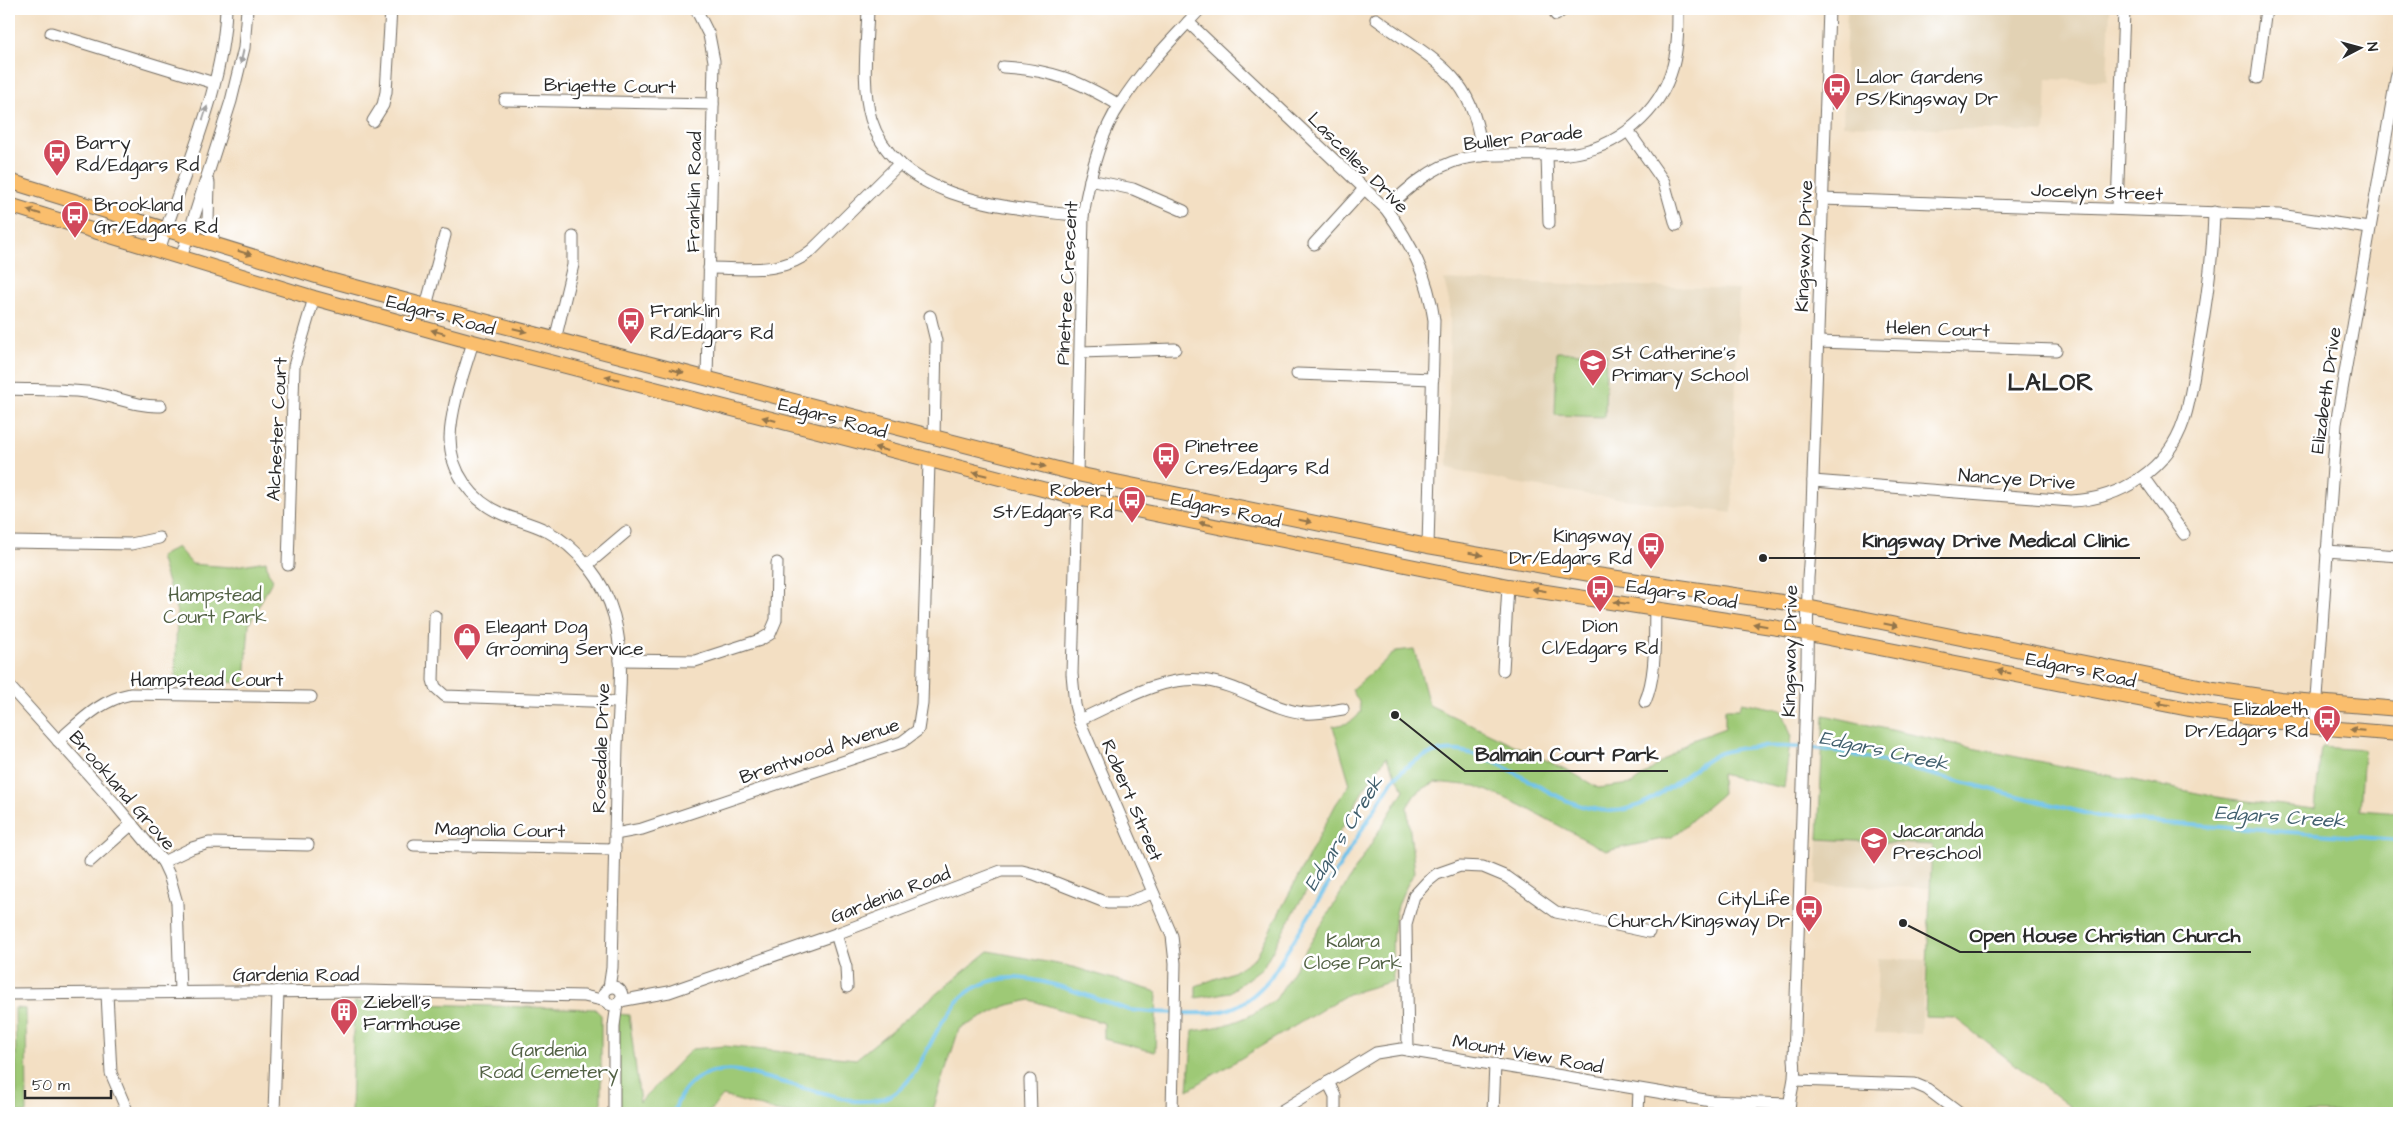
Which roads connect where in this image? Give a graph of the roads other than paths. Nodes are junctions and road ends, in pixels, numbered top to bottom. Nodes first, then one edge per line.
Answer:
1 (226, 9) edge
2 (247, 9) edge
3 (391, 9) edge
4 (696, 9) edge
5 (868, 9) edge
6 (1200, 9) edge
7 (1678, 9) edge
8 (1829, 9) edge
9 (2124, 9) edge
10 (2266, 9) edge
11 (1376, 20) dead end
12 (1188, 22) junction
13 (51, 33) dead end
14 (2399, 62) edge
15 (1003, 67) dead end
16 (2257, 78) dead end
17 (214, 83) junction
18 (506, 100) dead end
19 (713, 104) junction
20 (1119, 104) junction
21 (374, 121) dead end
22 (1628, 131) junction
23 (1547, 155) junction
24 (1482, 156) junction
25 (900, 163) junction
26 (209, 168) junction
27 (1090, 180) junction
28 (9, 181) edge
29 (1365, 188) junction
30 (1822, 199) junction
31 (9, 207) edge
32 (1386, 209) junction
33 (2117, 209) junction
34 (1184, 211) dead end
35 (2214, 212) junction
36 (1083, 216) junction
37 (1549, 223) dead end
38 (1676, 225) dead end
39 (2370, 228) junction
40 (165, 229) junction
41 (445, 235) dead end
42 (188, 236) junction
43 (573, 237) dead end
44 (215, 244) junction
45 (1314, 244) dead end
46 (159, 251) junction
47 (181, 258) junction
48 (709, 268) junction
49 (314, 298) junction
50 (426, 306) junction
51 (930, 316) dead end
52 (556, 340) junction
53 (473, 342) junction
54 (1818, 342) junction
55 (1175, 349) dead end
56 (2056, 350) dead end
57 (1080, 352) junction
58 (1297, 374) dead end
59 (707, 379) junction
60 (1433, 379) junction
61 (9, 389) edge
62 (161, 406) dead end
63 (822, 409) junction
64 (816, 432) junction
65 (934, 438) junction
66 (929, 461) junction
67 (1077, 474) junction
68 (2143, 477) junction
69 (1813, 480) junction
70 (1077, 498) junction
71 (1257, 511) junction
72 (626, 532) dead end
73 (1254, 534) junction
74 (2184, 534) dead end
75 (159, 538) dead end
76 (9, 542) edge
77 (1428, 546) junction
78 (2326, 551) junction
79 (2399, 556) edge
80 (777, 563) dead end
81 (288, 565) dead end
82 (587, 565) junction
83 (1590, 574) junction
84 (1508, 586) junction
85 (1587, 598) junction
86 (1807, 607) junction
87 (1654, 608) junction
88 (435, 616) dead end
89 (1808, 634) junction
90 (620, 660) junction
91 (1503, 670) dead end
92 (11, 692) edge
93 (311, 697) dead end
94 (619, 702) junction
95 (1645, 702) dead end
96 (2316, 703) junction
97 (1343, 709) dead end
98 (2399, 710) edge
99 (1080, 720) junction
100 (2315, 727) junction
101 (2399, 734) edge
102 (58, 741) junction
103 (132, 824) junction
104 (615, 834) junction
105 (414, 844) dead end
106 (308, 845) dead end
107 (615, 849) junction
108 (90, 861) dead end
109 (163, 862) junction
110 (1153, 892) junction
111 (1649, 932) dead end
112 (836, 934) junction
113 (846, 987) dead end
114 (278, 990) junction
115 (180, 992) junction
116 (9, 994) edge
117 (108, 994) junction
118 (613, 996) junction
119 (1408, 1050) junction
120 (1495, 1064) junction
121 (1030, 1080) dead end
122 (1795, 1080) junction
123 (1328, 1082) junction
124 (1639, 1090) junction
125 (1789, 1109) edge
126 (128, 1113) edge
127 (274, 1113) edge
128 (614, 1113) edge
129 (1031, 1113) edge
130 (1172, 1113) edge
131 (1278, 1113) edge
132 (1335, 1113) edge
133 (1493, 1113) edge
134 (1638, 1113) edge
135 (1958, 1113) edge

1 - 17 street
2 -> 26 street
3 - 21 street
4 - 19 street, Franklin Road
5 - 25 street
6 - 12 street, Pinetree Crescent
7 - 22 street, Buller Parade
8 - 30 street, Kingsway Drive
9 - 33 street
10 - 16 street
11 - 24 street
12 - 20 street, Pinetree Crescent
12 - 29 street, Lascelles Drive
13 - 17 street
14 - 39 street, Elizabeth Drive
15 - 20 street
40 -> 17 street
18 - 19 street, Brigette Court
19 - 48 street, Franklin Road
20 - 27 street, Pinetree Crescent
22 - 23 street, Buller Parade
22 - 38 street
23 - 24 street, Buller Parade
23 - 37 street
24 - 32 street, Buller Parade
25 - 36 street
25 - 48 street
26 - 42 street
26 - 44 street
27 - 34 street
27 - 36 street, Pinetree Crescent
28 - 40 main road, Edgars Road
29 - 32 street, Lascelles Drive
29 - 45 street
30 - 33 street, Jocelyn Street
30 - 54 street, Kingsway Drive
46 -> 31 main road, Edgars Road
32 - 60 street, Lascelles Drive
33 - 35 street, Jocelyn Street
35 - 39 street, Jocelyn Street
35 - 68 street, Nancye Drive
36 - 57 street, Pinetree Crescent
39 - 78 street, Elizabeth Drive
40 - 42 main road, Edgars Road
40 - 46 street
41 - 50 street
42 - 44 main road, Edgars Road
42 - 47 street
43 - 52 street
44 -> 50 main road, Edgars Road
46 - 47 main road, Edgars Road
47 - 49 main road, Edgars Road
48 - 59 street, Franklin Road
53 -> 49 main road, Edgars Road
49 - 81 street, Alchester Court
50 -> 52 main road, Edgars Road
51 - 65 street
52 -> 59 main road, Edgars Road
64 -> 53 main road, Edgars Road
53 - 82 street, Rosedale Drive
54 - 56 street, Helen Court
54 - 69 street, Kingsway Drive
55 - 57 street
57 - 67 street, Pinetree Crescent
58 - 60 street
59 - 63 main road, Edgars Road
60 - 77 street, Lascelles Drive
61 - 62 street
63 - 64 main road
63 - 65 main road, Edgars Road
66 -> 64 main road, Edgars Road
65 -> 67 main road, Edgars Road
70 -> 66 main road, Edgars Road
66 - 104 street, Brentwood Avenue
67 - 71 main road, Edgars Road
68 - 69 street, Nancye Drive
68 - 74 street
69 - 86 street, Kingsway Drive
73 -> 70 main road, Edgars Road
70 - 99 street, Robert Street
71 - 73 main road
71 -> 77 main road, Edgars Road
72 - 82 street
73 - 84 main road, Edgars Road
75 - 76 street
77 -> 83 main road, Edgars Road
78 - 79 street
78 - 96 street, Elizabeth Drive
80 - 90 street
82 - 90 street, Rosedale Drive
83 - 85 main road
83 - 86 main road, Edgars Road
85 -> 84 main road, Edgars Road
84 - 91 street
87 -> 85 main road, Edgars Road
86 - 89 street, Kingsway Drive
86 -> 96 main road, Edgars Road
89 -> 87 main road, Edgars Road
87 - 95 street
88 - 94 street
100 -> 89 main road, Edgars Road
89 - 122 street, Kingsway Drive
90 - 94 street, Rosedale Drive
92 - 102 street, Brookland Grove
93 - 102 street, Hampstead Court
94 - 104 street, Rosedale Drive
96 - 98 main road, Edgars Road
96 - 100 street, Elizabeth Drive
97 - 99 street
99 - 110 street, Robert Street
101 -> 100 main road, Edgars Road
102 - 103 street, Brookland Grove
103 - 108 street
103 - 109 street, Brookland Grove
104 - 107 street, Rosedale Drive
105 - 107 street, Magnolia Court
106 - 109 street
107 - 118 street, Rosedale Drive
109 - 115 street, Brookland Grove
110 - 112 street, Gardenia Road
110 - 130 street, Robert Street
111 - 119 street
112 - 113 street
112 - 118 street, Gardenia Road
114 - 115 street, Gardenia Road
114 - 118 street, Gardenia Road
114 - 127 street
115 - 117 street, Gardenia Road
116 - 117 street, Gardenia Road
117 - 126 street
118 - 128 street, Rosedale Drive
119 - 120 street, Mount View Road
119 - 123 street, Mount View Road
120 - 124 street, Mount View Road
120 - 133 street
121 - 129 street
122 - 125 street, Kingsway Drive
122 - 135 street
123 - 131 street, Mount View Road
123 - 132 street
124 - 125 street, Mount View Road
124 - 134 street

